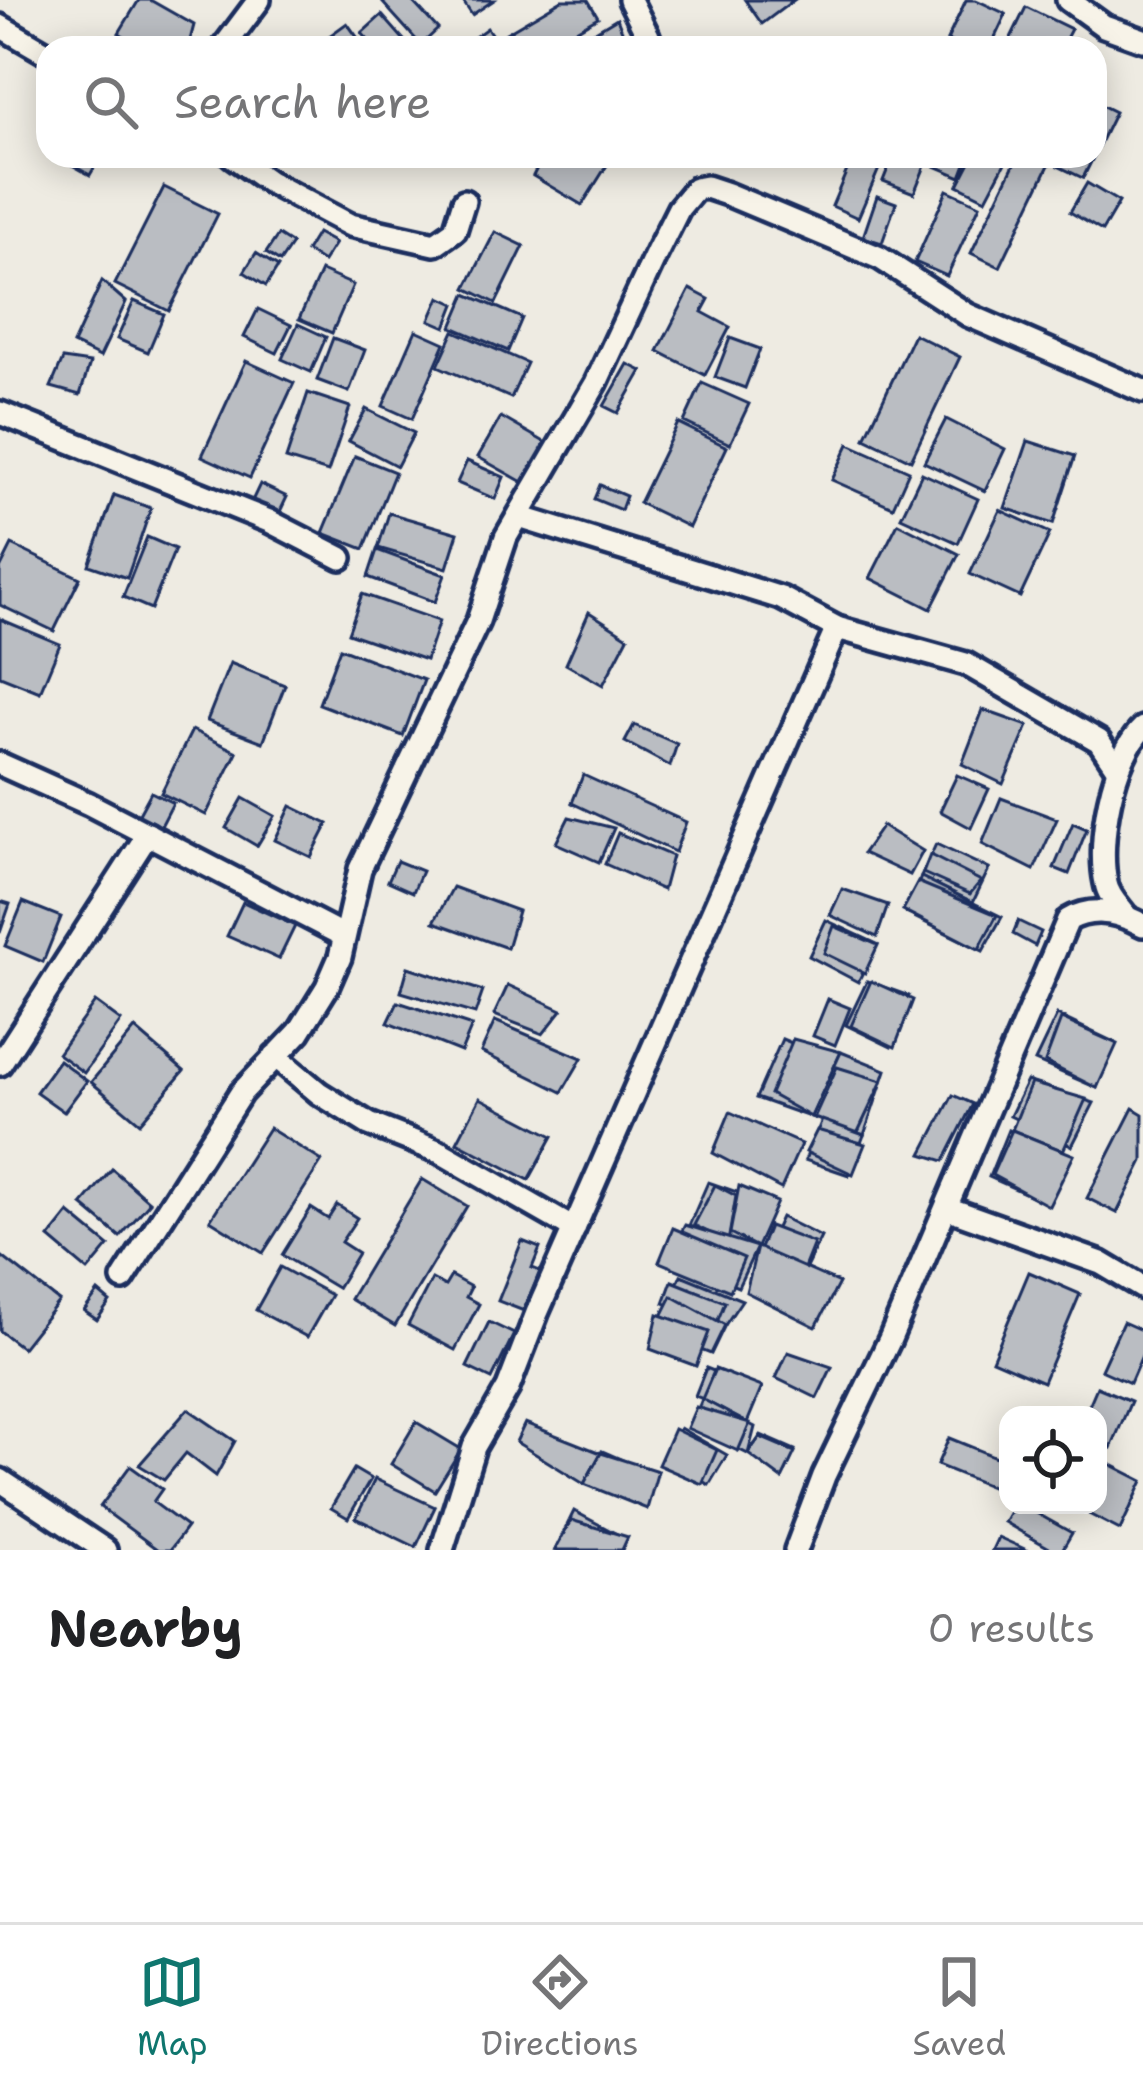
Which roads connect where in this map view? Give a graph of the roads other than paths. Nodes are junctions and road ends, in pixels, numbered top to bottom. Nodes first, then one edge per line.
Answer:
1 (259, 0) edge
2 (630, 0) edge
3 (1068, 0) edge
4 (0, 26) edge
5 (232, 36) edge
6 (648, 36) dead end
7 (1143, 40) edge
8 (36, 47) edge
9 (249, 168) edge
10 (464, 201) dead end
11 (1143, 391) edge
12 (0, 412) edge
13 (519, 517) junction
14 (341, 558) dead end
15 (837, 628) junction
16 (1140, 730) edge
17 (1099, 742) junction
18 (0, 764) edge
19 (1117, 768) junction
20 (148, 834) junction
21 (1106, 884) junction
22 (1091, 910) junction
23 (1135, 921) edge
24 (344, 935) junction
25 (274, 1056) junction
26 (0, 1064) edge
27 (946, 1208) junction
28 (574, 1229) junction
29 (123, 1279) dead end
30 (1143, 1288) edge
31 (0, 1480) edge
32 (105, 1550) edge
33 (442, 1550) edge
34 (796, 1550) edge

1 - 5 street
2 - 6 street
3 - 7 street
4 - 8 street
9 - 10 street
11 - 13 street
12 - 14 street
13 - 15 street
13 - 24 street
15 - 17 street
15 - 28 street
16 - 17 street
16 - 19 street
17 - 19 street
18 - 20 street
19 - 21 street
20 - 24 street
20 - 26 street
21 - 22 street
21 - 23 street
22 - 23 street
22 - 27 street
24 - 25 street
25 - 28 street
25 - 29 street
27 - 30 street
27 - 34 street
28 - 33 street
31 - 32 street

